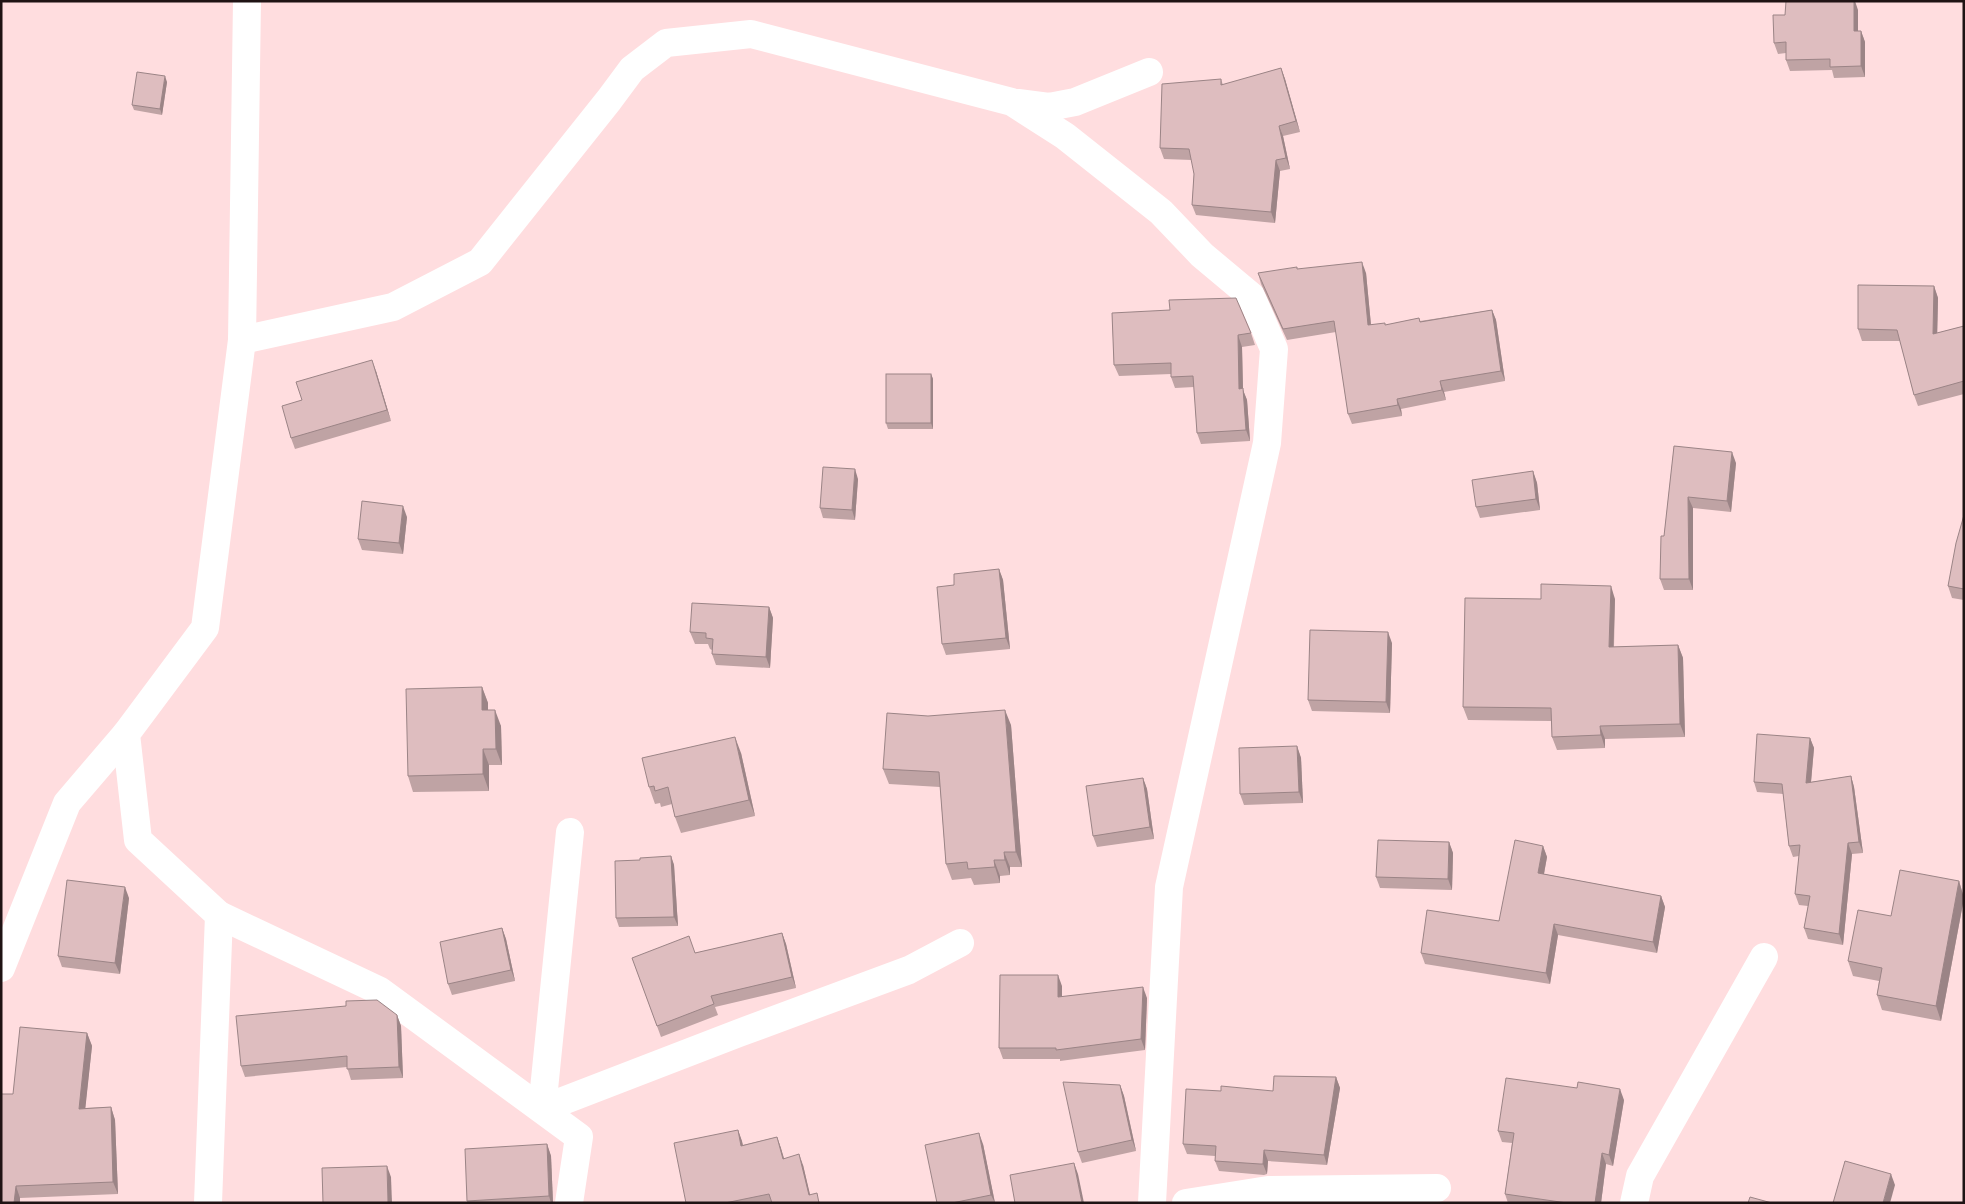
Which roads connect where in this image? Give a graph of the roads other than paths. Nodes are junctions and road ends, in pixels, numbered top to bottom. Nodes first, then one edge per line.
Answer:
1 (247, 1) edge
2 (1149, 72) dead end
3 (1012, 102) junction
4 (242, 340) junction
5 (126, 734) junction
6 (570, 832) dead end
7 (219, 915) junction
8 (960, 943) dead end
9 (1764, 957) dead end
10 (1, 968) edge
11 (542, 1109) junction
12 (1437, 1188) dead end
13 (208, 1203) edge
14 (568, 1203) edge
15 (1152, 1203) edge
16 (1186, 1203) edge
17 (1634, 1203) edge

1 - 4 street
2 - 3 street
3 - 4 street
3 - 15 street
4 - 5 street
5 - 7 street
5 - 10 street
6 - 11 street
7 - 11 street
7 - 13 street
8 - 11 street
9 - 17 street
11 - 14 street
12 - 16 street

